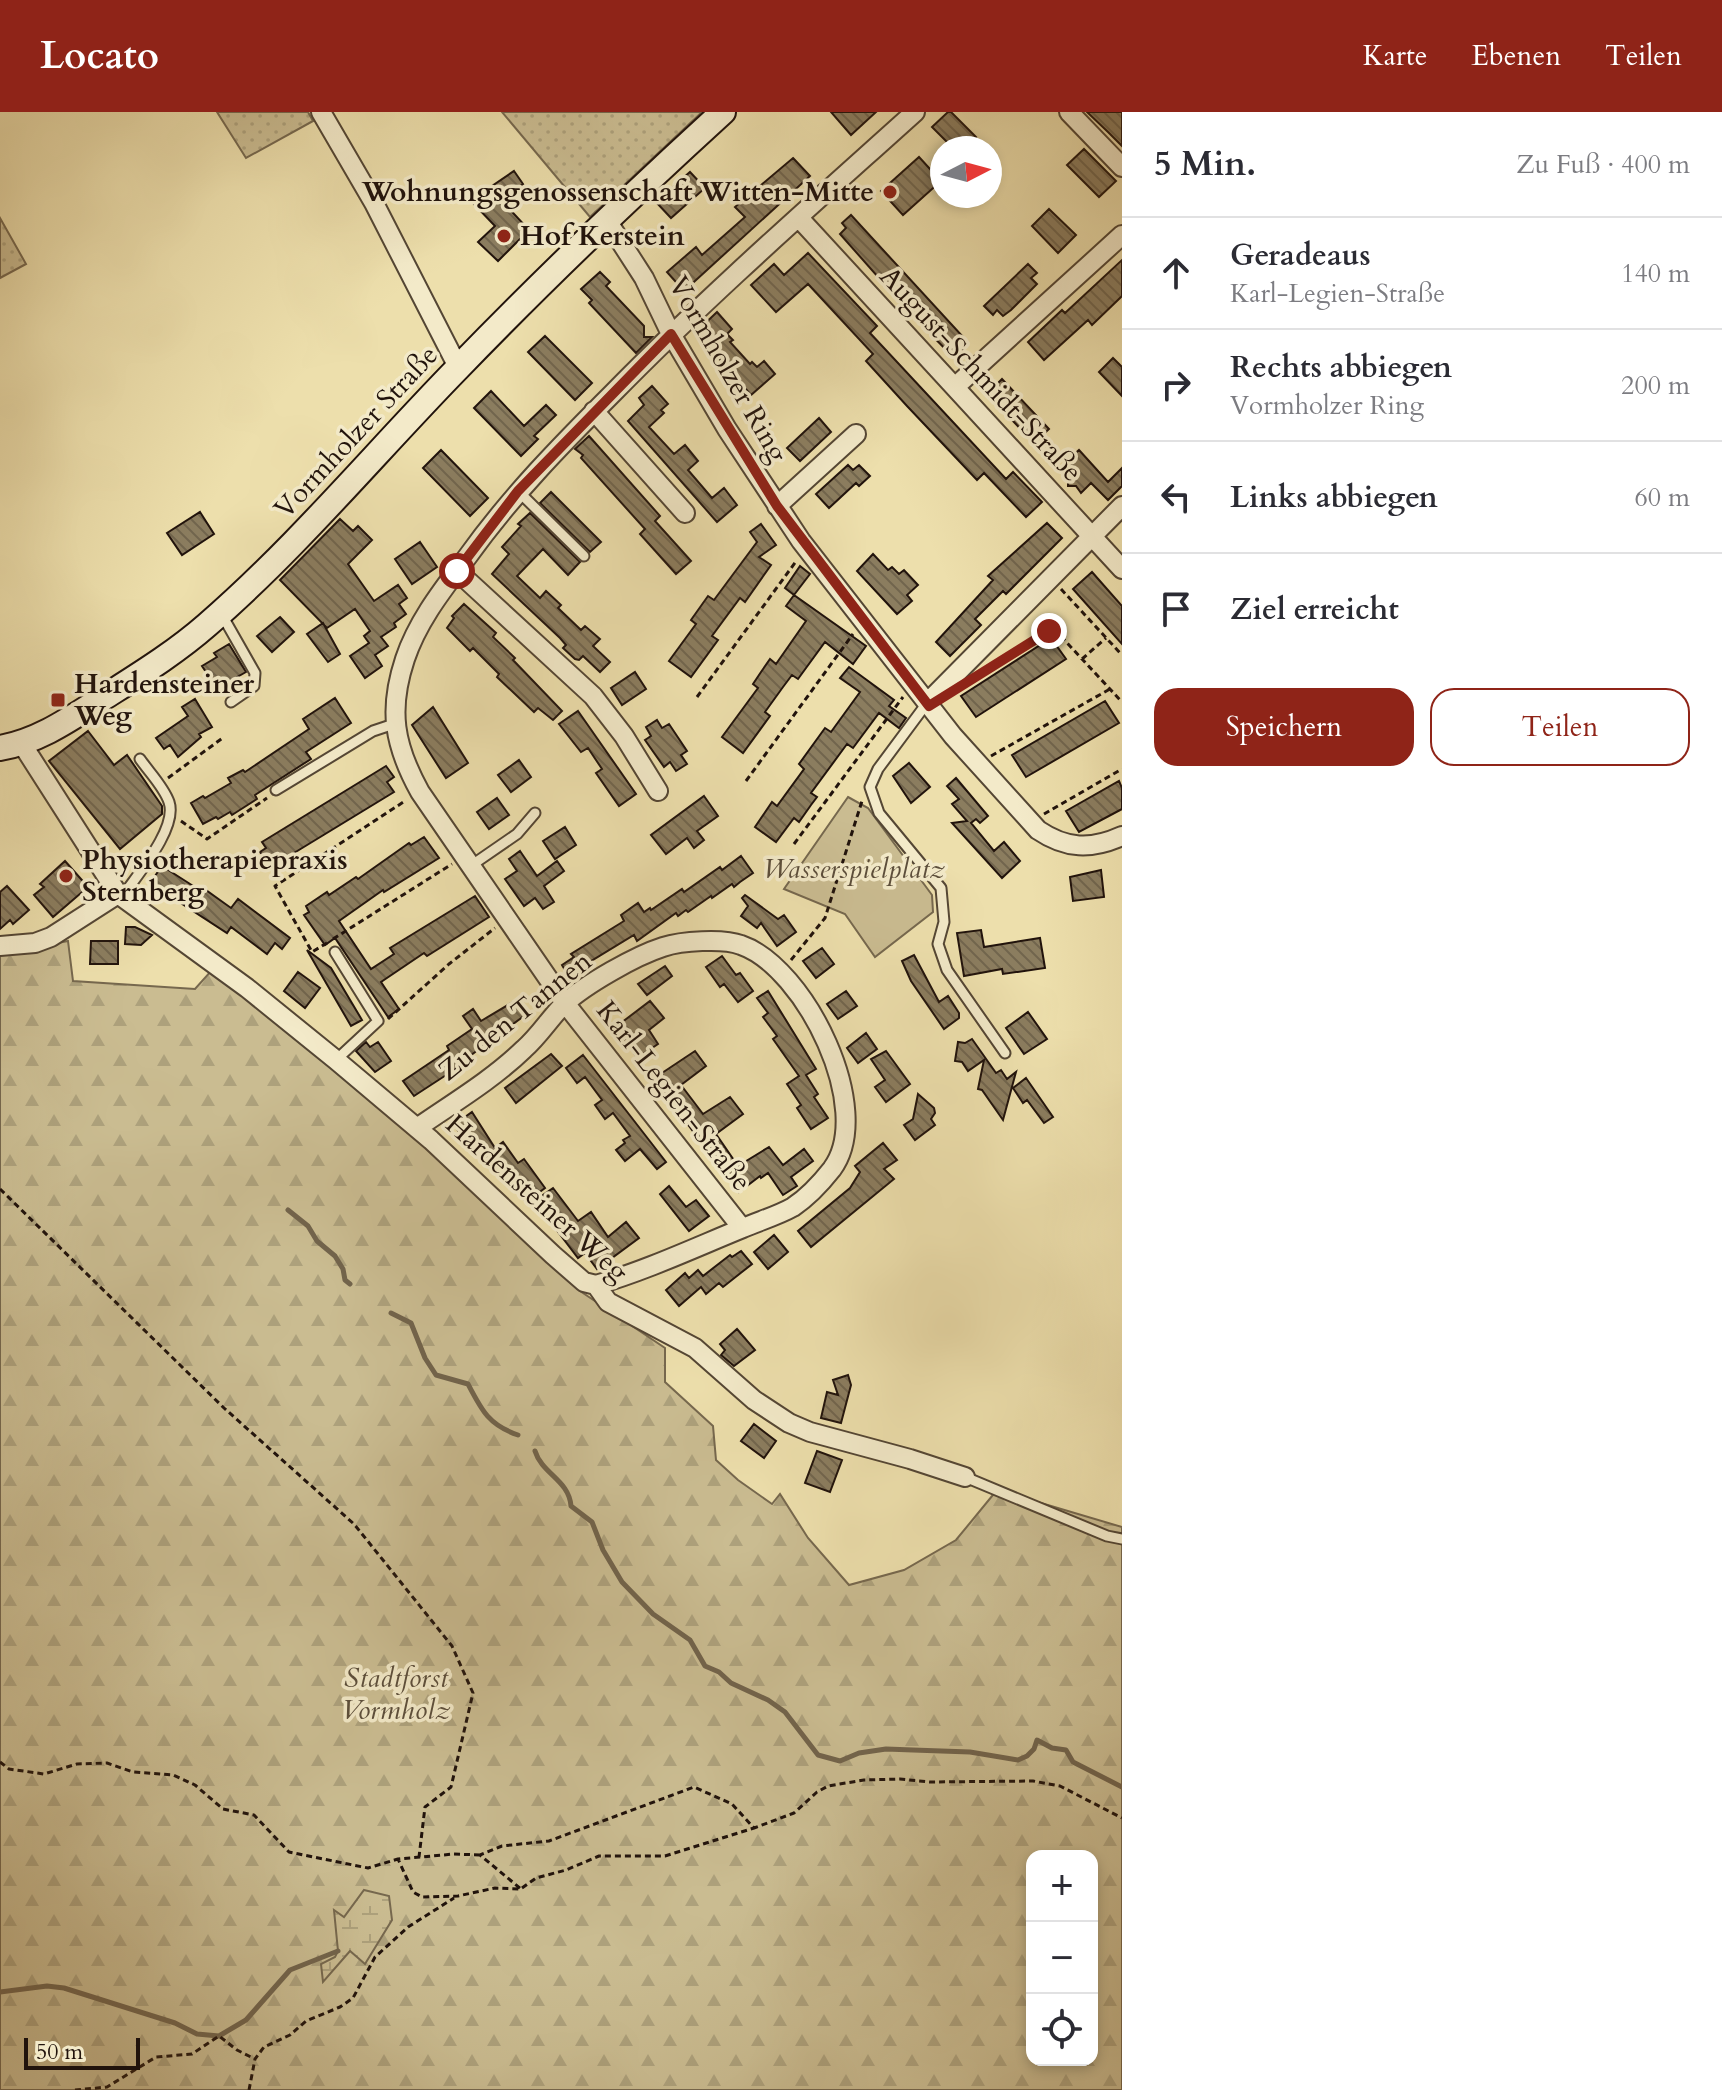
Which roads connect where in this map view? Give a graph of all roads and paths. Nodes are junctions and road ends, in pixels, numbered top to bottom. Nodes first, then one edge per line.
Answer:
1 (321, 112) edge
2 (723, 112) edge
3 (915, 112) edge
4 (1069, 112) edge
5 (1122, 167) edge
6 (799, 218) junction
7 (606, 219) junction
8 (1122, 235) edge
9 (671, 334) junction
10 (458, 367) junction
11 (956, 386) junction
12 (594, 411) junction
13 (856, 434) dead end
14 (518, 491) junction
15 (777, 506) junction
16 (1122, 506) edge
17 (685, 513) dead end
18 (1092, 535) junction
19 (807, 547) junction
20 (584, 556) dead end
21 (1122, 569) edge
22 (457, 571) junction
23 (1060, 588) dead end
24 (220, 612) junction
25 (863, 621) junction
26 (1106, 638) junction
27 (1122, 655) edge
28 (1082, 659) junction
29 (981, 672) dead end
30 (1110, 689) junction
31 (697, 697) dead end
32 (902, 698) dead end
33 (231, 702) dead end
34 (1122, 702) edge
35 (927, 703) junction
36 (394, 724) junction
37 (224, 737) dead end
38 (11, 746) edge
39 (140, 759) dead end
40 (977, 763) junction
41 (1122, 769) edge
42 (746, 781) dead end
43 (159, 786) junction
44 (276, 790) joint
45 (658, 791) dead end
46 (420, 792) junction
47 (860, 804) dead end
48 (535, 813) dead end
49 (171, 817) junction
50 (1030, 822) junction
51 (1122, 836) edge
52 (794, 844) dead end
53 (469, 861) junction
54 (120, 895) junction
55 (508, 919) junction
56 (0, 946) edge
57 (335, 952) dead end
58 (782, 972) junction
59 (565, 1003) junction
60 (400, 1010) dead end
61 (1005, 1053) dead end
62 (336, 1060) junction
63 (417, 1128) junction
64 (0, 1189) edge
65 (742, 1228) junction
66 (596, 1285) junction
67 (965, 1477) joint
68 (1122, 1539) edge
69 (0, 1762) edge
70 (1122, 1818) edge
71 (754, 1828) junction
72 (480, 1855) junction
73 (419, 1857) junction
74 (398, 1859) junction
75 (521, 1889) junction
76 (458, 1896) junction
77 (255, 2059) junction
78 (75, 2090) edge
79 (249, 2090) edge

1 - 10 street
2 - 7 main road, Vormholzer Straße
3 - 6 street, Karl-Legien-Straße
4 - 5 street
6 - 9 street, Karl-Legien-Straße
6 - 11 street, August-Schmidt-Straße
7 - 9 street, Vormholzer Ring
7 - 10 main road, Vormholzer Straße
8 - 11 street
9 - 12 street, Karl-Legien-Straße
9 - 15 street, Vormholzer Ring
10 - 24 main road, Vormholzer Straße
11 - 18 street, August-Schmidt-Straße
12 - 14 street, Karl-Legien-Straße
12 - 17 street
13 - 15 street, Vormholzer Ring
14 - 20 lane
14 - 22 street, Karl-Legien-Straße
15 - 19 street, Vormholzer Ring
16 - 18 street
18 - 21 street, August-Schmidt-Straße
18 - 35 street
19 - 25 street, Vormholzer Ring
19 - 31 path
22 - 36 street, Karl-Legien-Straße
22 - 45 street
23 - 26 path
24 - 33 lane
24 - 38 main road, Vormholzer Straße
25 - 35 street, Vormholzer Ring
25 - 42 path
26 - 27 path
26 - 28 path
28 - 29 path
28 - 30 path
30 - 34 path
30 - 40 path
32 - 52 path
35 - 40 street, Vormholzer Ring
35 - 61 lane
36 - 44 lane
36 - 46 street, Karl-Legien-Straße
37 - 43 path
38 - 54 street, Hardensteiner Weg
39 - 43 lane
40 - 50 street, Vormholzer Ring
41 - 50 path
43 - 49 lane
44 - 49 path
46 - 53 street, Karl-Legien-Straße
46 - 53 path
47 - 58 path
48 - 53 lane
49 - 54 lane
50 - 51 street, Vormholzer Ring
53 - 55 street, Karl-Legien-Straße
54 - 56 street
54 - 62 street, Hardensteiner Weg
55 - 59 street, Karl-Legien-Straße
55 - 60 path
57 - 62 lane
58 - 59 street, Zu den Tannen
58 - 65 street, Zu den Tannen
59 - 63 street, Zu den Tannen
59 - 65 street, Karl-Legien-Straße
62 - 63 street, Hardensteiner Weg
63 - 66 street, Hardensteiner Weg
64 - 73 path
65 - 66 street, Zu den Tannen
66 - 67 street, Hardensteiner Weg
67 - 68 lane, Hardensteiner Weg
69 - 74 path
70 - 71 path
71 - 72 path
71 - 75 path
72 - 73 path
72 - 75 path
73 - 74 path
74 - 76 path
75 - 76 path
76 - 77 path
77 - 78 path
77 - 79 path

